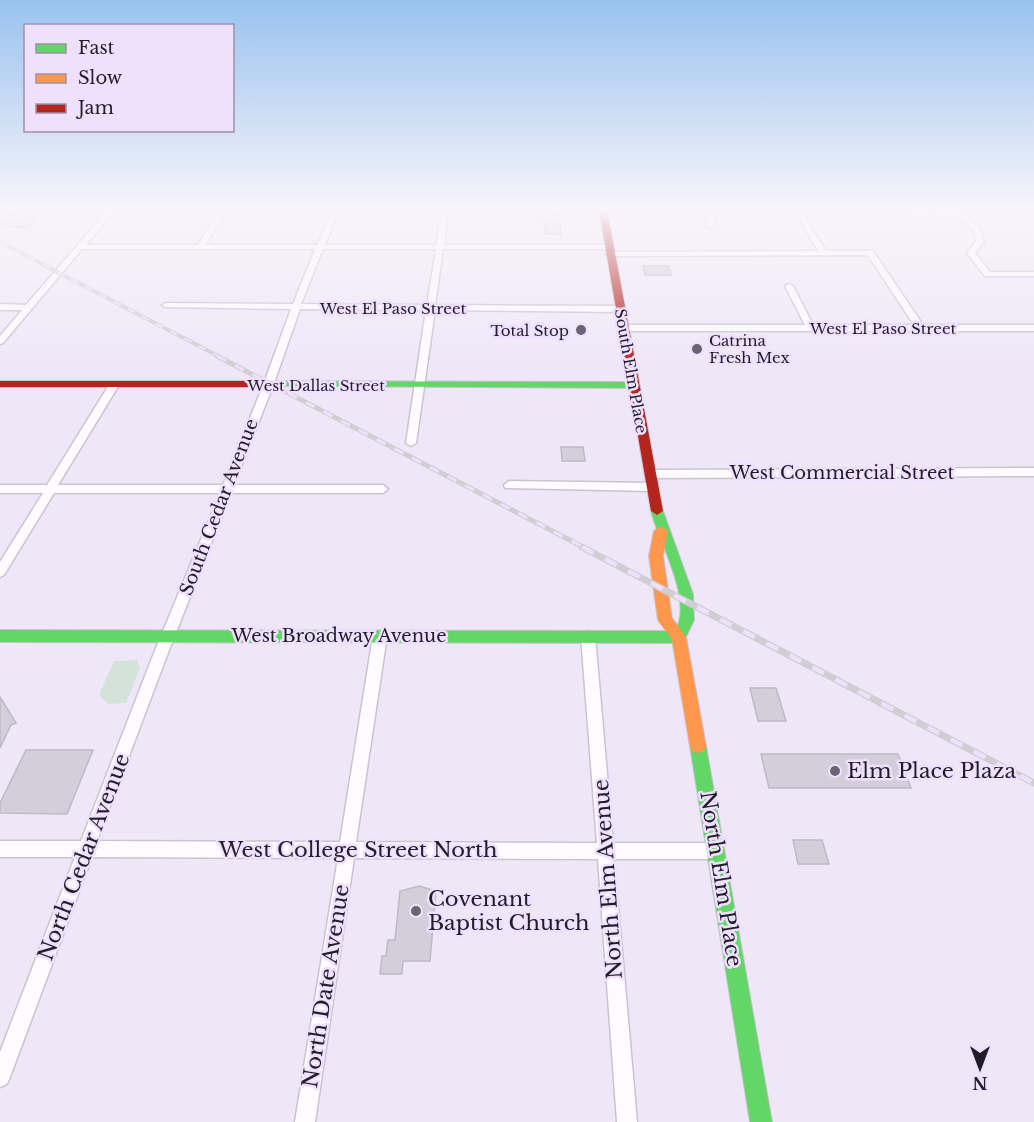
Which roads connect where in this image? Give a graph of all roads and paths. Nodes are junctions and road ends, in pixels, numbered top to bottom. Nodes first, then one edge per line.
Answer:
1 (68, 262) edge
2 (314, 262) edge
3 (437, 262) edge
4 (612, 262) edge
5 (876, 262) edge
6 (979, 262) edge
7 (1034, 274) edge
8 (789, 286) dead end
9 (166, 305) dead end
10 (0, 307) edge
11 (296, 307) junction
12 (29, 308) junction
13 (430, 308) junction
14 (620, 309) junction
15 (810, 327) junction
16 (920, 327) junction
17 (1034, 327) edge
18 (624, 328) junction
19 (0, 341) edge
20 (0, 384) edge
21 (114, 384) junction
22 (419, 384) junction
23 (268, 385) junction
24 (633, 385) junction
25 (411, 442) dead end
26 (1034, 472) edge
27 (651, 480) junction
28 (509, 485) dead end
29 (0, 489) edge
30 (51, 489) junction
31 (227, 489) junction
32 (383, 489) dead end
33 (661, 531) junction
34 (0, 572) edge
35 (0, 636) edge
36 (380, 636) junction
37 (588, 636) junction
38 (168, 637) junction
39 (679, 637) junction
40 (0, 849) edge
41 (88, 849) junction
42 (348, 850) junction
43 (606, 850) junction
44 (717, 851) junction
45 (0, 1077) edge
46 (305, 1122) edge
47 (627, 1122) edge
48 (761, 1122) edge

1 - 12 street
2 - 11 street, South Cedar Avenue
3 - 13 street
4 - 14 street, South Elm Place
5 - 16 street
6 - 7 street
8 - 15 street
9 - 11 street, West El Paso Street
10 - 12 street
11 - 13 street, West El Paso Street
11 - 23 street, South Cedar Avenue
12 - 19 street
13 - 14 street, West El Paso Street
13 - 22 street
14 - 18 street, South Elm Place
15 - 16 street, West El Paso Street
15 - 18 street, West El Paso Street
16 - 17 street, West El Paso Street
18 - 24 street, South Elm Place
20 - 21 street, West Dallas Street
21 - 23 street, West Dallas Street
21 - 30 street
22 - 23 street, West Dallas Street
22 - 24 street, West Dallas Street
22 - 25 street
23 - 31 street, South Cedar Avenue
24 - 27 street, South Elm Place
26 - 27 street, West Commercial Street
27 - 28 street, West Commercial Street
27 - 33 street, South Elm Place
29 - 30 street
30 - 31 street
30 - 34 street
31 - 32 street
31 - 38 street, South Cedar Avenue
33 - 39 street, South Elm Place
33 - 39 street, South Elm Place
35 - 38 street, West Broadway Avenue
36 - 37 street, West Broadway Avenue
36 - 38 street, West Broadway Avenue
36 - 42 street, North Date Avenue
37 - 39 street, West Broadway Avenue
37 - 43 street, North Elm Avenue
38 - 41 street, North Cedar Avenue
39 - 44 street, North Elm Place
40 - 41 street, West College Street North
41 - 42 street, West College Street North
41 - 45 street, North Cedar Avenue
42 - 43 street, West College Street North
42 - 46 street, North Date Avenue
43 - 44 street, West College Street North
43 - 47 street, North Elm Avenue
44 - 48 street, North Elm Place

